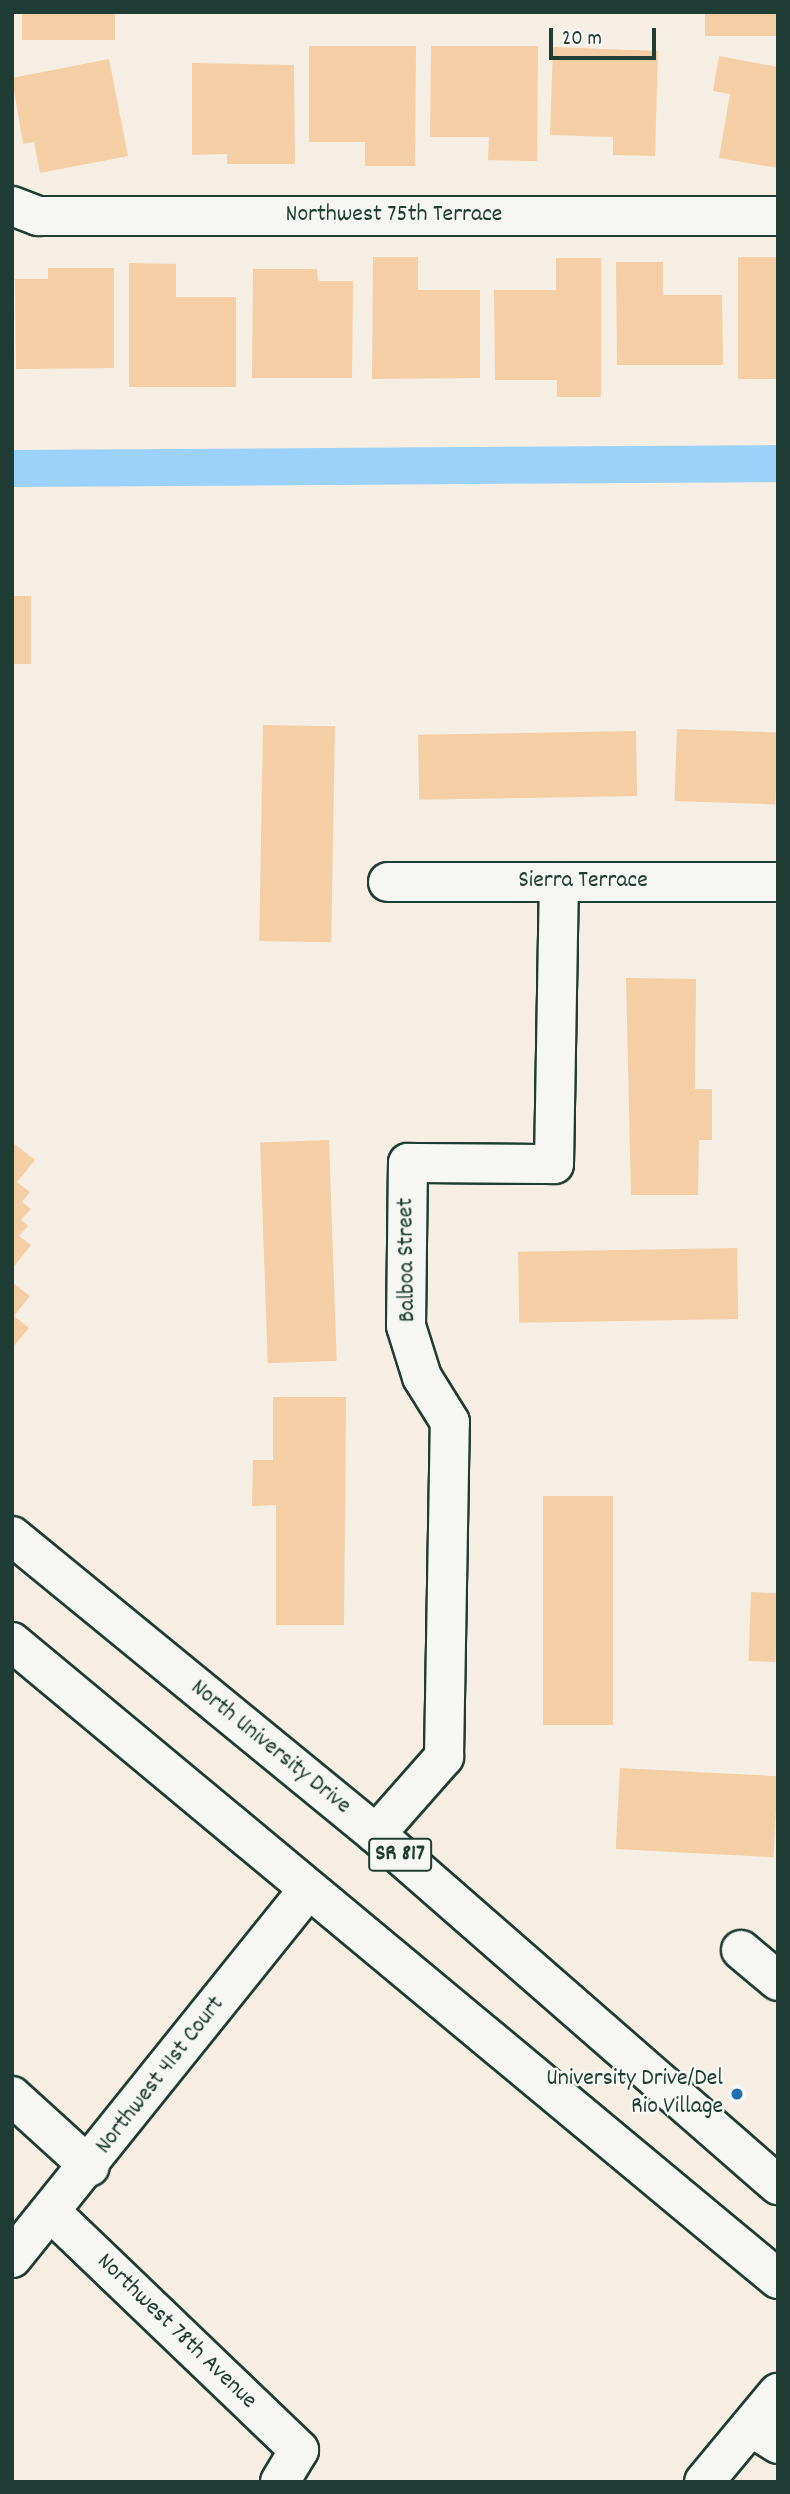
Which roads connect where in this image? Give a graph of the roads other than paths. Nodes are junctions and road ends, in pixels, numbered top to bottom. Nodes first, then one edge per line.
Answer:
1 (12, 206) edge
2 (778, 216) edge
3 (388, 882) dead end
4 (559, 882) junction
5 (778, 883) edge
6 (12, 1536) edge
7 (12, 1642) edge
8 (376, 1835) junction
9 (307, 1891) junction
10 (759, 1949) edge
11 (778, 1981) edge
12 (12, 2096) edge
13 (90, 2167) junction
14 (778, 2185) edge
15 (53, 2214) junction
16 (713, 2224) junction
17 (778, 2247) edge
18 (12, 2258) edge
19 (778, 2279) edge
20 (778, 2393) edge
21 (764, 2435) edge
22 (289, 2466) edge
23 (704, 2482) edge

1 - 2 street, Northwest 75th Terrace
3 - 4 street, Sierra Terrace
4 - 5 street, Sierra Terrace
4 - 8 street, Balboa Street
6 - 8 street, North University Drive / SR 817
7 - 9 street
8 - 14 street, North University Drive / SR 817
9 - 13 street, Northwest 41st Court
9 - 16 street
10 - 11 street
12 - 13 street
13 - 15 street, Northwest 41st Court
15 - 18 street, Northwest 41st Court
15 - 22 street, Northwest 78th Avenue
16 - 17 street
16 - 19 street
20 - 21 street
21 - 23 street

